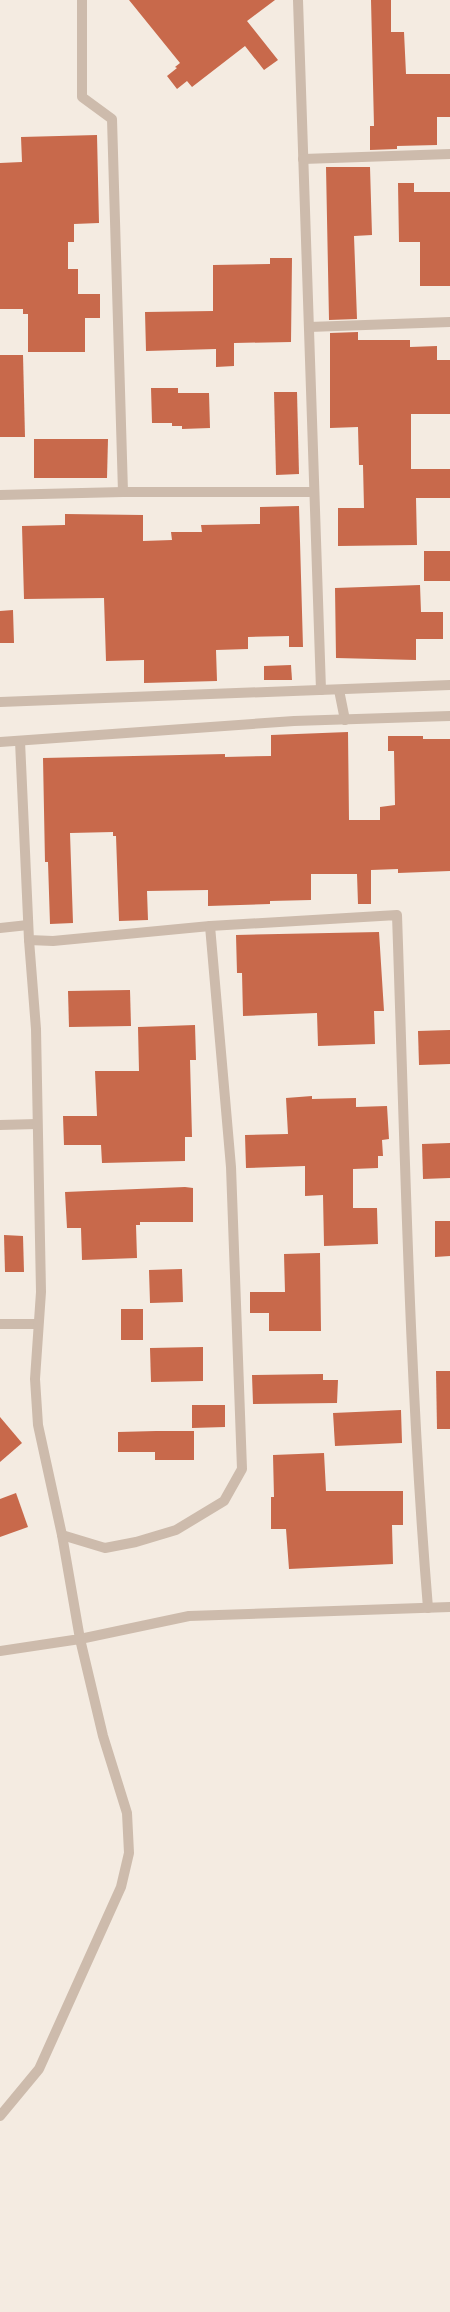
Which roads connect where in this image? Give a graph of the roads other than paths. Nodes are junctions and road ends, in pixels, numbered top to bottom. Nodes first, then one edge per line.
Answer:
1 (82, 0) edge
2 (298, 0) edge
3 (450, 154) edge
4 (303, 159) junction
5 (450, 322) edge
6 (309, 327) junction
7 (123, 492) junction
8 (314, 492) junction
9 (0, 496) edge
10 (450, 685) edge
11 (321, 690) junction
12 (339, 690) junction
13 (0, 702) edge
14 (450, 716) edge
15 (344, 720) junction
16 (20, 741) junction
17 (0, 742) edge
18 (28, 925) junction
19 (210, 926) junction
20 (0, 928) edge
21 (29, 940) junction
22 (37, 1124) junction
23 (0, 1125) edge
24 (0, 1324) edge
25 (38, 1324) junction
26 (62, 1535) junction
27 (450, 1607) edge
28 (428, 1608) junction
29 (80, 1639) junction
30 (0, 1651) edge
31 (0, 2116) edge

1 - 7 street
2 - 4 street
3 - 4 street
4 - 6 street
5 - 6 street
6 - 8 street
7 - 8 street
7 - 9 street
8 - 11 street
10 - 12 street
11 - 12 street
11 - 13 street
12 - 15 street
14 - 15 street
15 - 16 street
16 - 17 street
16 - 18 street
18 - 20 street
18 - 21 street
19 - 21 street
19 - 26 street
19 - 28 street
21 - 22 street
22 - 23 street
22 - 25 street
24 - 25 street
25 - 26 street
26 - 29 street
27 - 28 street
28 - 29 street
29 - 30 street
29 - 31 street

